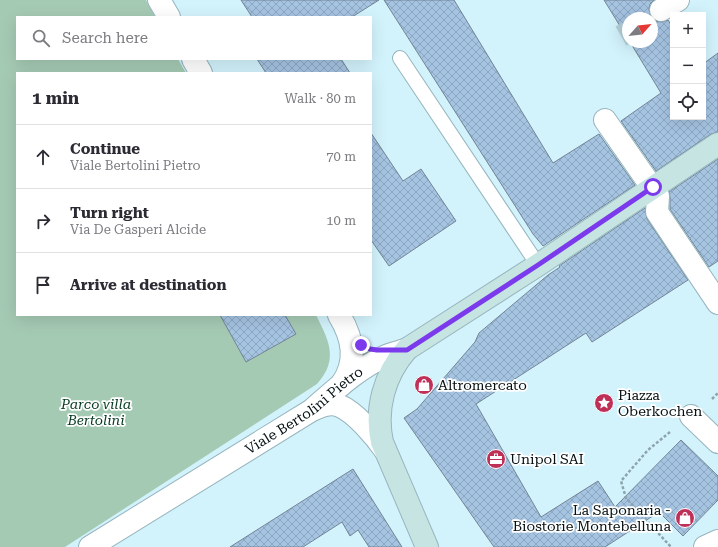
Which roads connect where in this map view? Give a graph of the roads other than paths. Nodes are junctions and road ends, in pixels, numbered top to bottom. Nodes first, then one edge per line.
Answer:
1 (159, 0) edge
2 (168, 16) edge
3 (400, 58) dead end
4 (194, 60) edge
5 (200, 72) edge
6 (605, 120) dead end
7 (718, 144) edge
8 (653, 187) junction
9 (538, 265) junction
10 (718, 303) edge
11 (344, 324) edge
12 (407, 350) junction
13 (341, 385) junction
14 (312, 410) junction
15 (691, 416) road end
16 (718, 442) edge
17 (385, 450) junction
18 (718, 541) edge
19 (90, 547) edge
20 (427, 547) edge
21 (705, 547) edge

1 - 2 street
3 - 9 lane
4 - 5 street
6 - 8 street
7 - 8 main road, Viale Bertolini Pietro
8 - 9 main road, Viale Bertolini Pietro
8 - 10 street
9 - 12 main road, Viale Bertolini Pietro
11 - 12 street
11 - 13 street
12 - 13 street, Viale Bertolini Pietro
12 - 17 main road
13 - 14 street, Viale Bertolini Pietro
14 - 17 street
14 - 19 street, Viale Bertolini Pietro
15 - 16 street
17 - 20 main road
18 - 21 street

